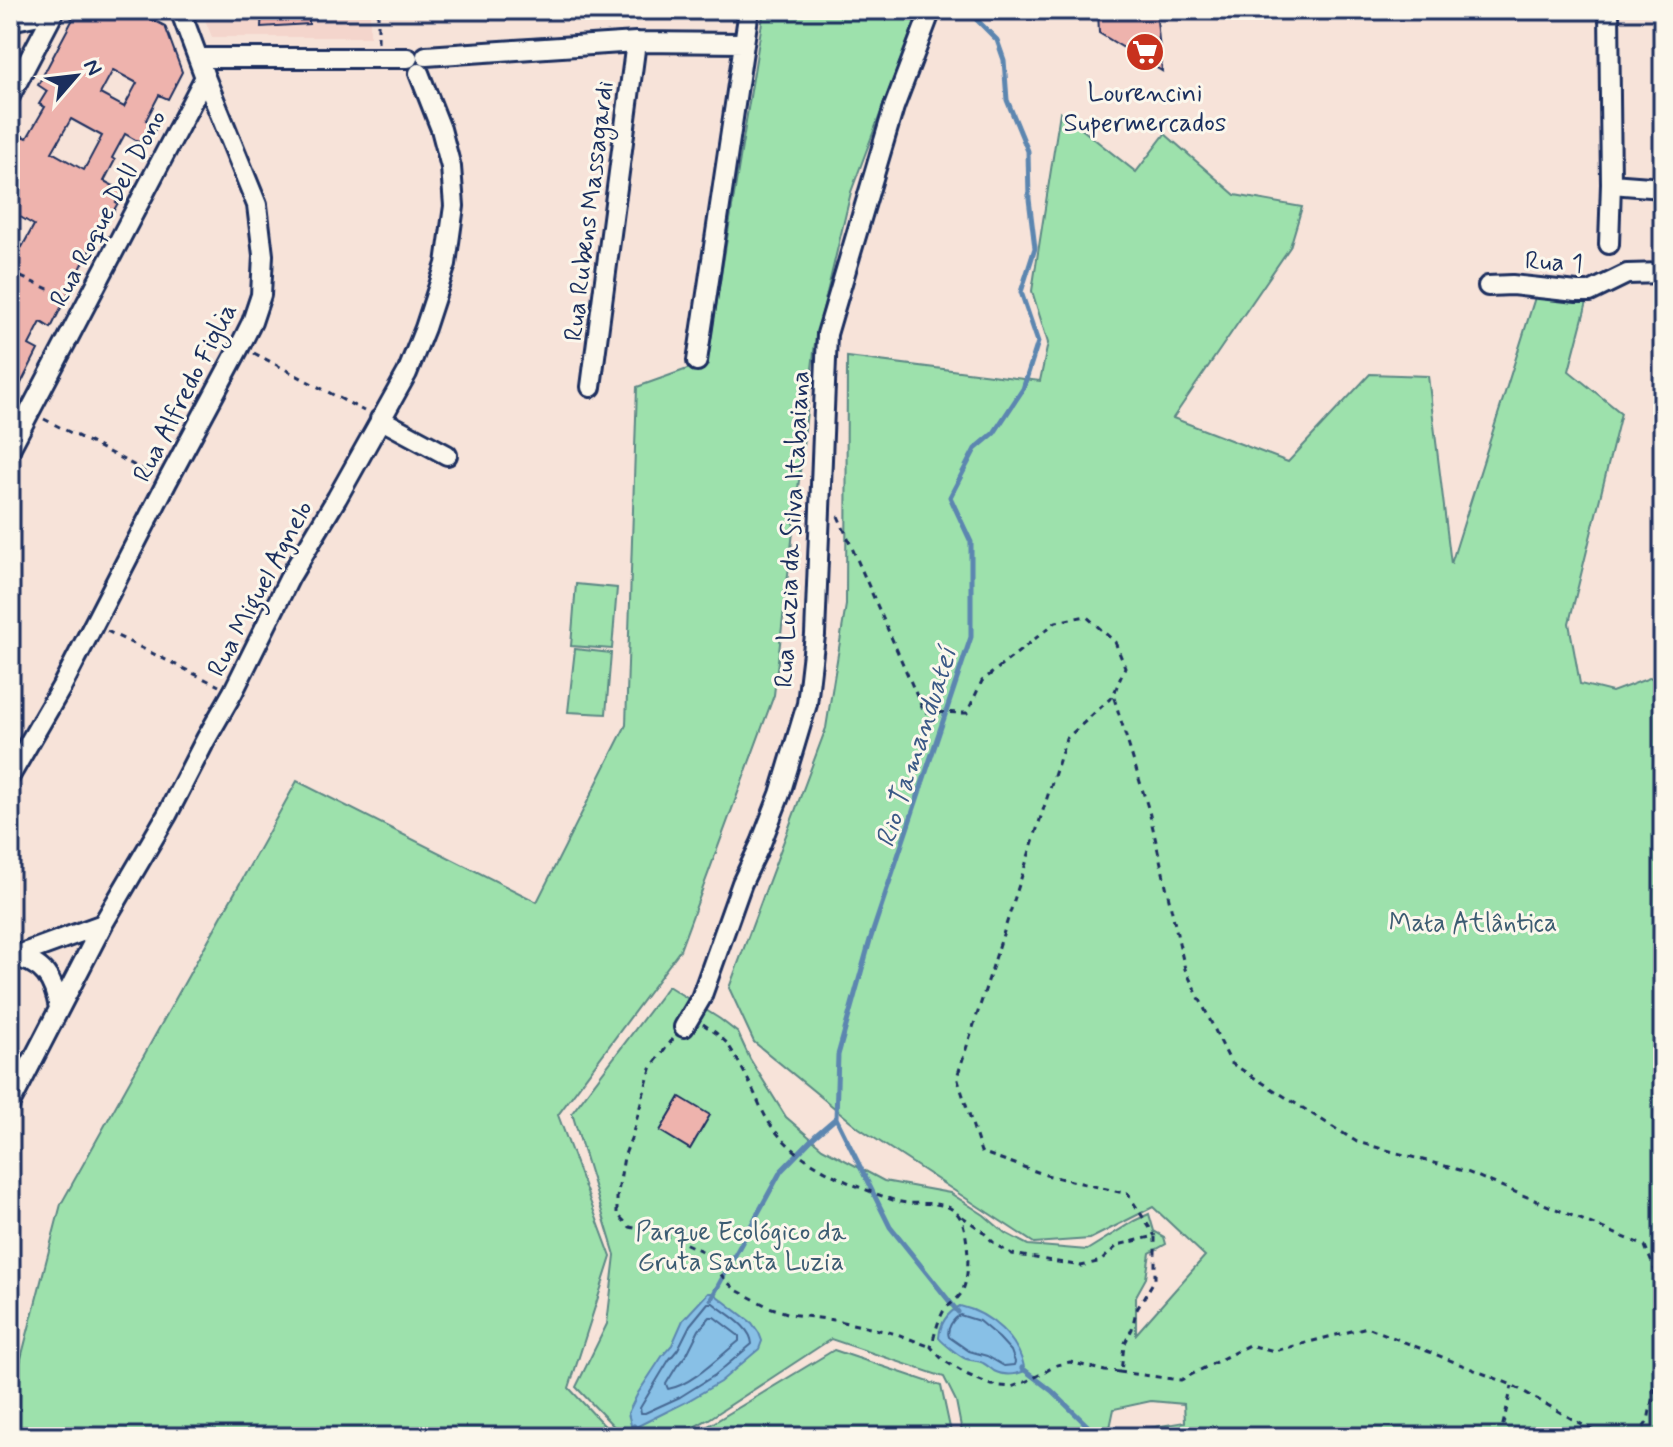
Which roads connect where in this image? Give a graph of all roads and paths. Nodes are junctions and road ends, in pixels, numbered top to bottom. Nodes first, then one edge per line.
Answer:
1 (180, 10) edge
2 (378, 10) edge
3 (749, 10) edge
4 (931, 10) edge
5 (1609, 10) edge
6 (55, 11) edge
7 (10, 21) edge
8 (636, 42) junction
9 (744, 43) junction
10 (199, 58) junction
11 (378, 59) junction
12 (418, 62) junction
13 (205, 77) junction
14 (10, 96) edge
15 (1611, 184) junction
16 (1663, 188) edge
17 (1609, 244) dead end
18 (10, 272) edge
19 (1663, 273) edge
20 (1488, 286) dead end
21 (85, 306) junction
22 (240, 346) junction
23 (697, 361) dead end
24 (591, 387) dead end
25 (30, 412) junction
26 (380, 419) junction
27 (10, 449) edge
28 (447, 455) dead end
29 (167, 482) junction
30 (834, 507) dead end
31 (93, 625) junction
32 (233, 692) junction
33 (1113, 696) junction
34 (10, 776) edge
35 (103, 924) junction
36 (12, 957) edge
37 (59, 1008) junction
38 (684, 1027) junction
39 (10, 1104) edge
40 (957, 1213) junction
41 (1155, 1236) junction
42 (1663, 1290) edge
43 (1663, 1343) edge
44 (931, 1347) junction
45 (1116, 1371) junction
46 (1512, 1385) junction
47 (1500, 1437) edge
48 (1604, 1437) edge
49 (1637, 1437) edge

1 - 10 street, Rua Alfredo Figlia
2 - 11 path
3 - 9 street
4 - 38 street, Rua Luzia da Silva Itabaiana
5 - 15 street
6 - 7 street
6 - 14 street
8 - 9 street
8 - 12 street
8 - 24 street, Rua Rubens Massagardi
9 - 23 street
10 - 11 street
10 - 13 street, Rua Alfredo Figlia
11 - 12 street
12 - 26 street, Rua Miguel Agnelo
13 - 21 street, Rua Roque Dell Dono
13 - 22 street, Rua Alfredo Figlia
15 - 16 street
15 - 17 street
18 - 21 path
19 - 20 street, Rua 1
21 - 25 street, Rua Roque Dell Dono
22 - 26 path
22 - 29 street, Rua Alfredo Figlia
25 - 27 street, Rua Roque Dell Dono
25 - 29 path
26 - 28 street
26 - 32 street, Rua Miguel Agnelo
29 - 31 street, Rua Alfredo Figlia
30 - 33 path
31 - 32 path
31 - 34 street, Rua Alfredo Figlia
32 - 35 street, Rua Miguel Agnelo
33 - 41 path
33 - 42 path
35 - 36 street
35 - 37 street, Rua Miguel Agnelo
36 - 37 street
37 - 39 street, Rua Miguel Agnelo
38 - 40 path
38 - 44 path
40 - 41 path
40 - 44 path
41 - 45 path
43 - 49 path
44 - 45 path
45 - 46 path
46 - 47 path
46 - 48 path

